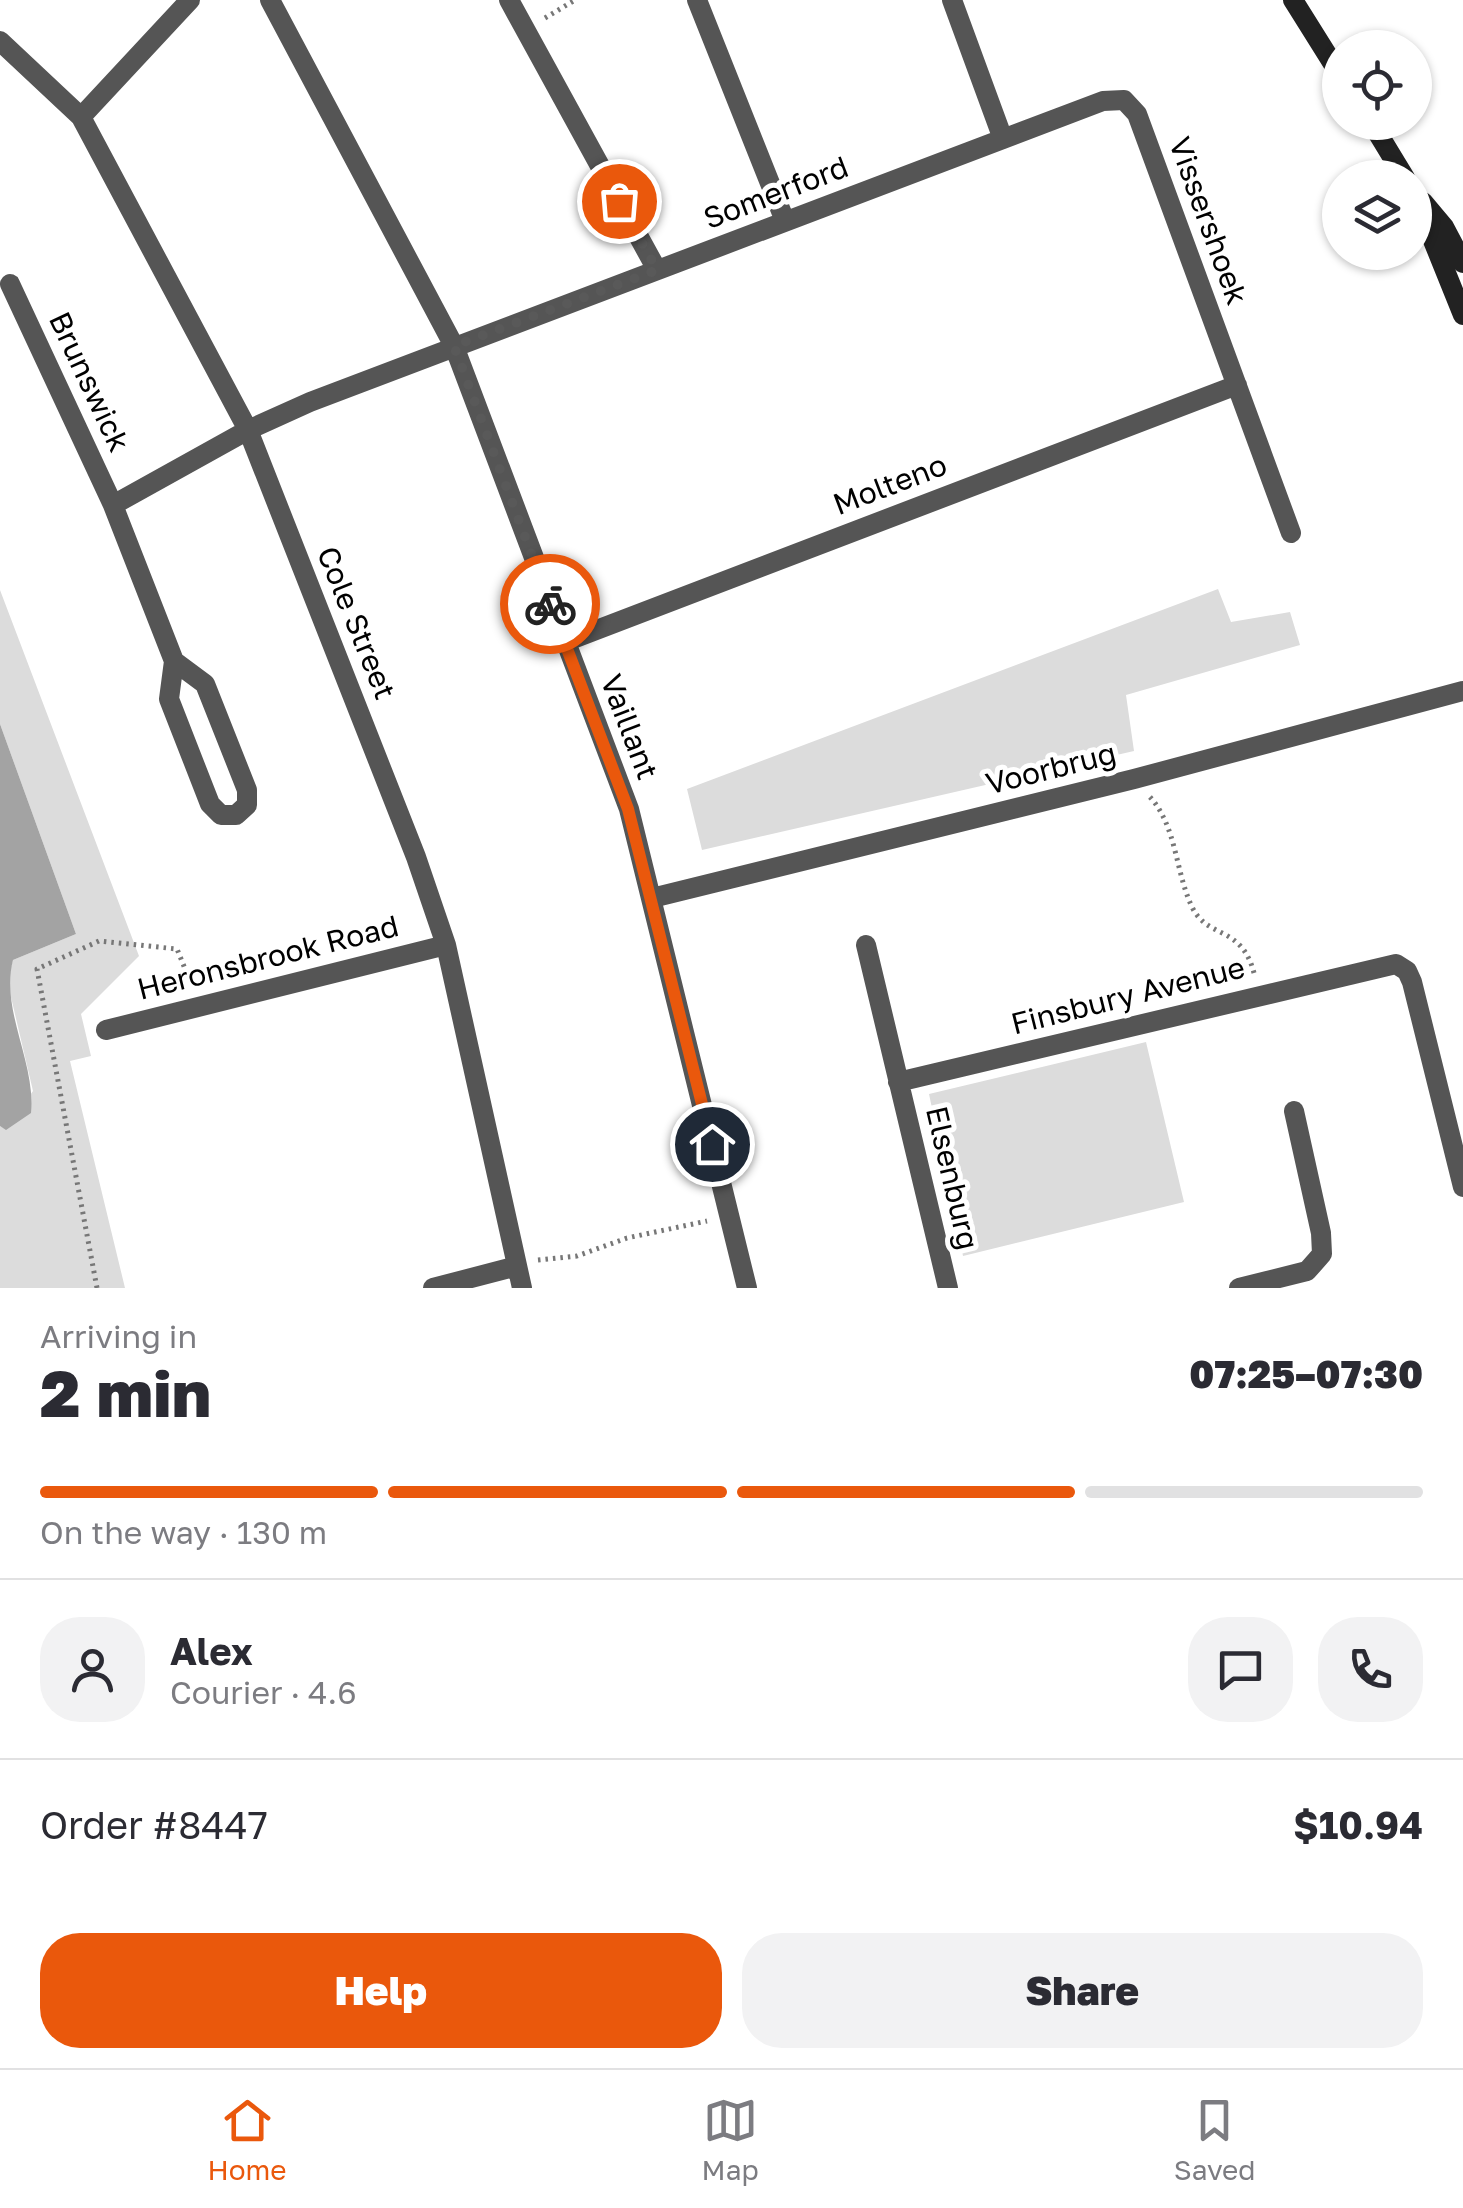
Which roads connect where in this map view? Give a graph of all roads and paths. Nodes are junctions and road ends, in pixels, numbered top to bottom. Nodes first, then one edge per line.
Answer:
1 (190, 0) edge
2 (270, 0) edge
3 (508, 0) edge
4 (575, 0) edge
5 (696, 0) edge
6 (952, 0) edge
7 (1293, 0) edge
8 (525, 30) junction
9 (0, 41) edge
10 (1322, 47) edge
11 (1103, 101) joint
12 (81, 117) junction
13 (1003, 139) junction
14 (1432, 213) edge
15 (784, 221) junction
16 (1432, 237) edge
17 (1463, 264) edge
18 (657, 270) junction
19 (10, 284) dead end
20 (1463, 316) edge
21 (454, 346) junction
22 (1236, 385) junction
23 (248, 430) junction
24 (112, 505) junction
25 (1291, 532) dead end
26 (564, 642) junction
27 (174, 660) junction
28 (1463, 691) edge
29 (1134, 780) junction
30 (652, 898) junction
31 (866, 945) dead end
32 (446, 946) junction
33 (1259, 995) junction
34 (200, 1006) junction
35 (106, 1030) dead end
36 (898, 1082) junction
37 (1294, 1111) dead end
38 (1463, 1187) edge
39 (729, 1216) junction
40 (517, 1266) junction
41 (97, 1288) edge
42 (433, 1288) edge
43 (522, 1288) edge
44 (747, 1288) edge
45 (948, 1288) edge
46 (1239, 1288) edge

1 - 12 street
2 - 21 street, Vaillant
3 - 8 street
4 - 8 path
5 - 15 street
6 - 13 street
7 - 10 main road
8 - 18 street
9 - 12 street, Cole Street
11 - 13 street, Somerford
11 - 22 street, Vissershoek
12 - 23 street, Cole Street
13 - 15 street, Somerford
14 - 17 main road
15 - 18 street, Somerford
16 - 20 main road
18 - 21 street, Somerford
19 - 24 street, Brunswick
21 - 23 street, Somerford
21 - 26 street, Vaillant
22 - 25 street, Vissershoek
22 - 26 street, Molteno
23 - 24 street, Brunswick
23 - 32 street, Cole Street
24 - 27 street, Brunswick
26 - 30 street, Vaillant
27 - 27 street, Brunswick
28 - 29 street, Voorbrug
29 - 30 street, Voorbrug
29 - 33 path
30 - 39 street, Vaillant
31 - 36 street, Elsenburg
32 - 34 street, Heronsbrook Road
32 - 40 street, Cole Street
33 - 36 street, Finsbury Avenue
33 - 38 street, Finsbury Avenue
34 - 35 street, Heronsbrook Road
34 - 41 path
36 - 45 street, Elsenburg
37 - 46 street
39 - 40 path
39 - 44 street, Vaillant
40 - 42 street
40 - 43 street, Cole Street

